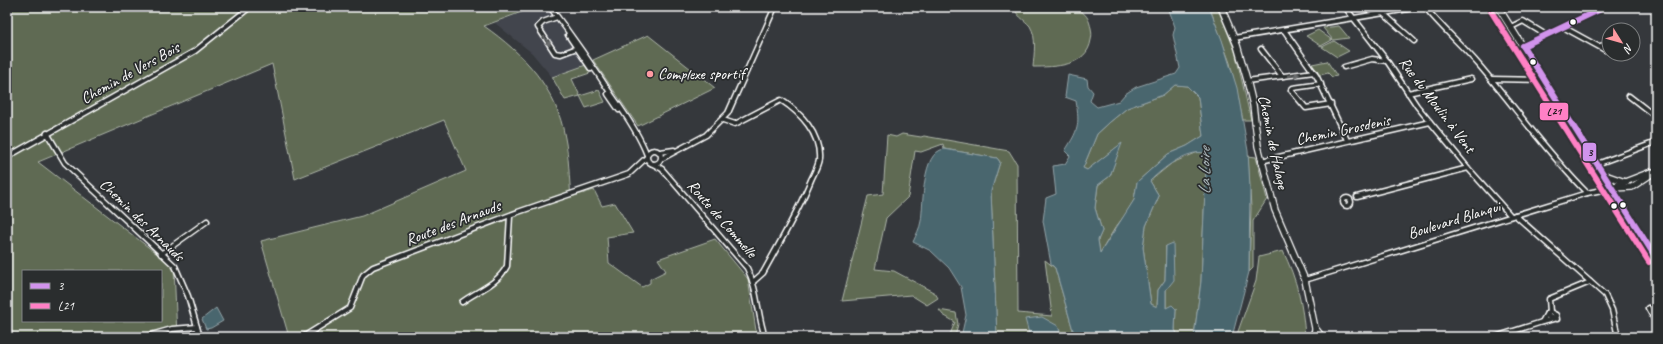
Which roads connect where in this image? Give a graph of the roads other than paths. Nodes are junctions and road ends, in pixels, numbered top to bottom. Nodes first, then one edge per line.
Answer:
1 (250, 7) edge
2 (550, 7) edge
3 (775, 7) edge
4 (1221, 7) edge
5 (1345, 7) edge
6 (1420, 7) edge
7 (1425, 7) edge
8 (1498, 7) edge
9 (1605, 7) edge
10 (1384, 14) junction
11 (558, 19) junction
12 (1356, 19) junction
13 (1511, 27) junction
14 (1563, 27) junction
15 (1284, 30) junction
16 (1546, 35) junction
17 (1234, 38) junction
18 (1414, 41) dead end
19 (1523, 46) junction
20 (1601, 47) edge
21 (577, 48) junction
22 (1261, 49) dead end
23 (1387, 60) junction
24 (1344, 67) dead end
25 (1314, 72) junction
26 (1282, 76) junction
27 (1471, 79) dead end
28 (1491, 79) junction
29 (1544, 80) junction
30 (1247, 81) junction
31 (1321, 84) junction
32 (1408, 93) junction
33 (1629, 96) dead end
34 (1331, 104) junction
35 (1656, 117) edge
36 (723, 120) junction
37 (1430, 122) junction
38 (631, 126) junction
39 (47, 133) junction
40 (1348, 140) junction
41 (1656, 142) edge
42 (643, 144) junction
43 (677, 150) junction
44 (654, 151) junction
45 (660, 152) junction
46 (7, 157) edge
47 (646, 157) junction
48 (662, 159) junction
49 (1261, 161) junction
50 (651, 163) junction
51 (1597, 164) junction
52 (638, 167) junction
53 (1468, 168) junction
54 (662, 169) junction
55 (1656, 171) edge
56 (1604, 175) junction
57 (1626, 185) junction
58 (1612, 188) junction
59 (1587, 193) junction
60 (1618, 197) junction
61 (1351, 201) dead end
62 (510, 216) junction
63 (1513, 216) junction
64 (207, 221) dead end
65 (161, 254) junction
66 (1656, 258) edge
67 (754, 280) junction
68 (1305, 280) junction
69 (1590, 282) junction
70 (462, 302) dead end
71 (1648, 308) dead end
72 (1549, 312) junction
73 (1542, 322) junction
74 (1656, 322) edge
75 (197, 327) junction
76 (1315, 328) junction
77 (1502, 336) edge
78 (144, 337) edge
79 (200, 337) edge
80 (303, 337) edge
81 (765, 337) edge
82 (1312, 337) edge
83 (1322, 337) edge
84 (1495, 337) edge
85 (1618, 337) edge

1 - 39 street, Chemin de Vers Bois
2 - 11 street
3 - 36 street
4 - 17 main road, Chemin de Halage
5 - 12 street, Rue du Moulin à Vent
6 - 10 street
7 - 28 street
8 - 13 main road
9 - 14 street
10 - 12 street
10 - 18 street
11 - 21 street
11 -> 21 street
11 - 38 street
12 - 15 street
12 - 23 street, Rue du Moulin à Vent
13 - 16 street
13 - 19 main road
14 - 16 street
14 - 20 street
15 - 17 street
15 - 25 street
16 - 19 street
17 - 30 main road, Chemin de Halage
19 - 29 main road
21 - 38 street
22 - 26 street
23 - 24 street
23 - 32 street, Rue du Moulin à Vent
26 -> 25 street
25 - 31 street
26 - 30 street
27 - 32 street
28 - 29 street
59 -> 28 street
29 - 51 main road
30 - 49 main road, Chemin de Halage
31 - 34 street
31 - 34 street
32 - 37 street, Rue du Moulin à Vent
33 - 35 street
34 - 40 street
36 - 43 street
36 - 67 street
37 - 40 street, Chemin Grosdenis
37 - 53 street, Rue du Moulin à Vent
38 - 42 street
39 - 46 street, Chemin de Vers Bois
39 - 65 street, Chemin des Arnauds
40 - 49 street, Chemin Grosdenis
41 - 51 street
42 - 44 street
42 - 47 street
43 - 45 street
43 - 48 street, Route des Arnauds
44 - 45 street
44 - 47 street, Route des Arnauds
45 - 48 street
47 - 50 street
47 - 52 street, Route des Arnauds
48 - 50 street, Route des Arnauds
48 - 54 street
49 - 68 main road, Chemin de Halage
50 - 52 street, Route des Arnauds
50 - 54 street, Route de Commelle
51 - 56 main road
52 - 62 street, Route des Arnauds
53 - 61 street
53 - 63 street, Rue du Moulin à Vent
54 - 67 street, Route de Commelle
55 - 57 main road
56 - 57 main road
56 - 58 main road
57 - 58 main road
57 - 60 main road
58 - 59 street, Boulevard Blanqui
58 - 60 main road
59 - 63 street, Boulevard Blanqui
60 - 66 main road
62 - 70 street
62 - 80 street, Route des Arnauds
63 - 68 street, Boulevard Blanqui
63 - 69 street, Rue du Moulin à Vent
64 - 65 street
65 - 75 street, Chemin des Arnauds
67 - 81 street, Route de Commelle
68 - 76 main road, Chemin de Halage
69 - 72 street
69 - 85 street, Rue du Moulin à Vent
71 - 74 street
72 - 73 street
72 - 73 street
73 - 77 street
75 - 78 street
75 - 79 street, Chemin des Arnauds
76 - 82 street
76 - 83 main road
77 - 84 street

